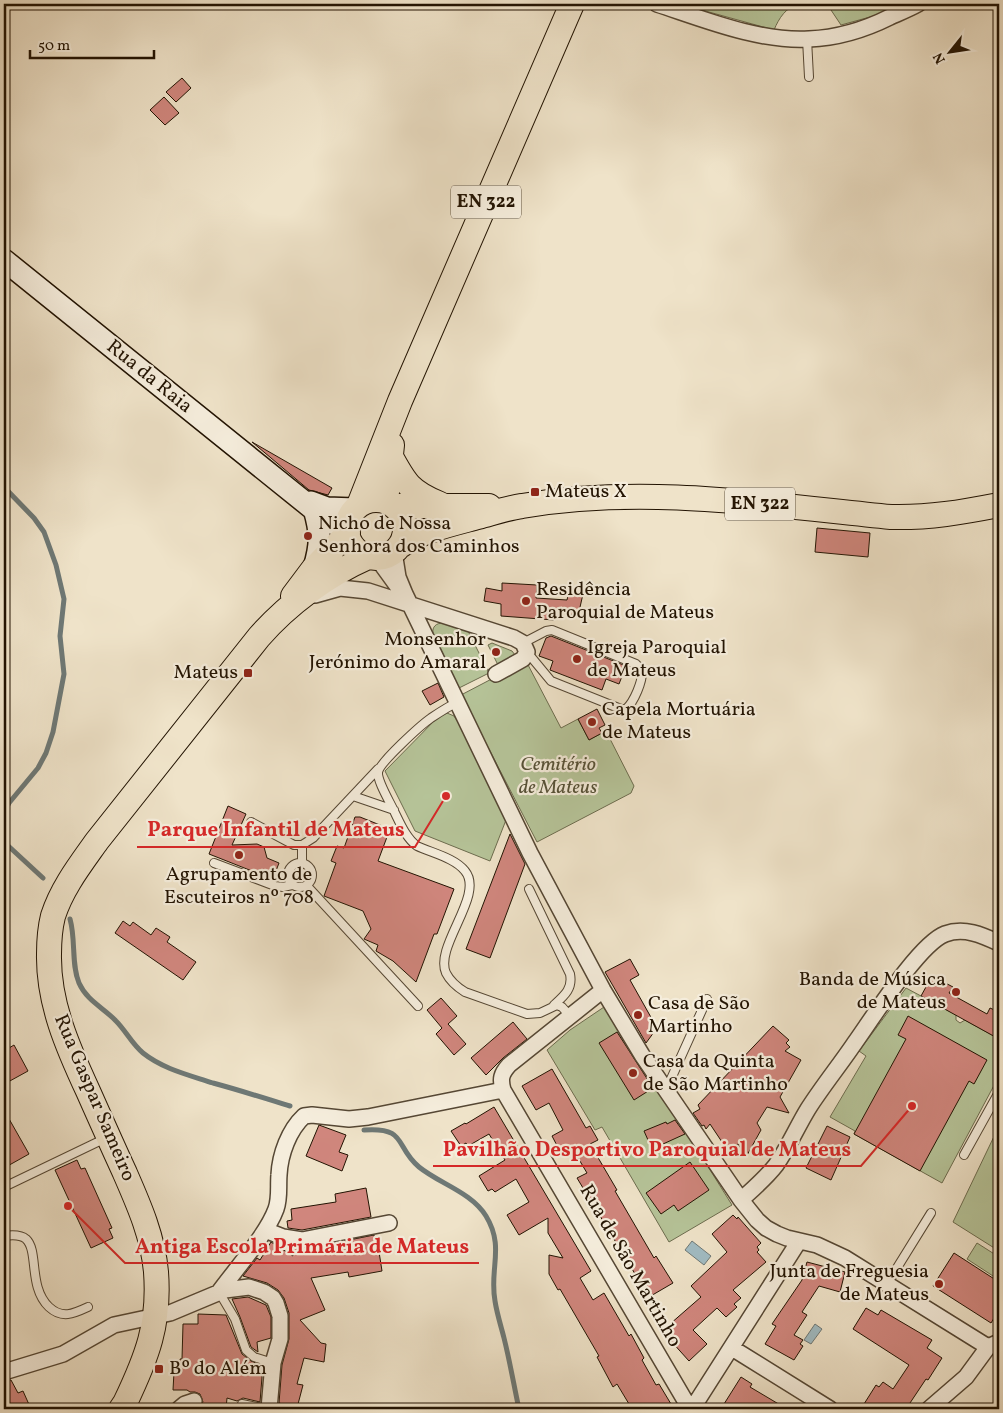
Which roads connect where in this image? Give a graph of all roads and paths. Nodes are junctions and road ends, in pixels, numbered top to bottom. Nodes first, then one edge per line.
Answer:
1 (572, 4) edge
2 (657, 4) edge
3 (918, 4) edge
4 (807, 39) junction
5 (810, 77) dead end
6 (4, 260) edge
7 (400, 401) junction
8 (390, 455) junction
9 (294, 494) junction
10 (390, 504) junction
11 (999, 505) edge
12 (443, 506) junction
13 (520, 506) junction
14 (357, 507) junction
15 (314, 509) junction
16 (348, 532) junction
17 (385, 553) junction
18 (314, 568) junction
19 (411, 605) junction
20 (281, 614) junction
21 (525, 647) junction
22 (496, 674) dead end
23 (458, 702) junction
24 (380, 768) junction
25 (353, 796) junction
26 (394, 810) junction
27 (251, 822) dead end
28 (302, 845) junction
29 (214, 863) dead end
30 (302, 863) junction
31 (292, 885) junction
32 (307, 886) junction
33 (529, 889) dead end
34 (999, 943) edge
35 (603, 990) junction
36 (707, 999) dead end
37 (554, 1005) junction
38 (418, 1006) dead end
39 (570, 1016) junction
40 (503, 1090) junction
41 (666, 1090) junction
42 (999, 1092) edge
43 (108, 1137) junction
44 (964, 1155) dead end
45 (4, 1187) edge
46 (741, 1200) junction
47 (931, 1213) dead end
48 (389, 1223) dead end
49 (264, 1230) junction
50 (4, 1236) edge
51 (799, 1241) junction
52 (887, 1284) junction
53 (219, 1292) junction
54 (88, 1307) dead end
55 (155, 1316) junction
56 (994, 1345) edge
57 (732, 1348) junction
58 (273, 1363) junction
59 (4, 1372) edge
60 (194, 1401) dead end
61 (242, 1404) dead end
62 (126, 1407) edge
63 (179, 1409) edge
64 (268, 1409) edge
65 (691, 1409) edge
66 (830, 1409) edge
67 (929, 1409) edge

1 - 7 main road, EN 322
2 - 4 street
3 - 4 street
4 - 5 lane
6 - 9 main road, Rua da Raia
7 - 8 main road, EN 322
7 - 14 main road, EN 322
8 - 10 main road, EN 322
8 - 12 main road
9 - 14 main road
9 - 15 main road
10 - 12 main road, EN 322
10 - 14 main road, EN 322
10 - 17 main road
11 - 13 main road, EN 322
12 - 13 main road, EN 322
13 - 17 main road, EN 322
14 - 16 main road, EN 322
15 - 16 main road
15 - 18 main road
16 - 17 main road
16 - 18 main road
17 - 19 street
17 - 20 main road
18 - 20 main road
19 - 20 street
19 - 21 street
19 - 23 street
20 - 43 main road, Rua Gaspar Sameiro
21 - 21 lane
21 - 22 street
23 - 24 lane
23 - 35 street
24 - 25 lane
24 - 26 lane
25 - 26 lane
25 - 28 lane
26 - 37 lane
27 - 28 lane
28 - 30 lane
29 - 31 lane
30 - 31 lane
30 - 32 lane
31 - 32 lane
32 - 38 lane
33 - 37 lane
34 - 46 street
35 - 39 street
35 - 41 street
36 - 41 lane
37 - 39 lane
39 - 40 street
40 - 49 street
40 - 65 street, Rua de São Martinho
41 - 46 street
42 - 44 lane
43 - 45 lane
43 - 55 main road, Rua Gaspar Sameiro
46 - 51 street
47 - 52 lane
48 - 49 street
49 - 53 street
50 - 54 lane
51 - 52 street
51 - 57 street
52 - 56 street
53 - 55 street
53 - 58 lane
53 - 58 street
55 - 59 street
55 - 62 main road, Rua Gaspar Sameiro
56 - 67 street
57 - 65 street
57 - 66 street
58 - 64 street
60 - 63 street
61 - 64 lane

